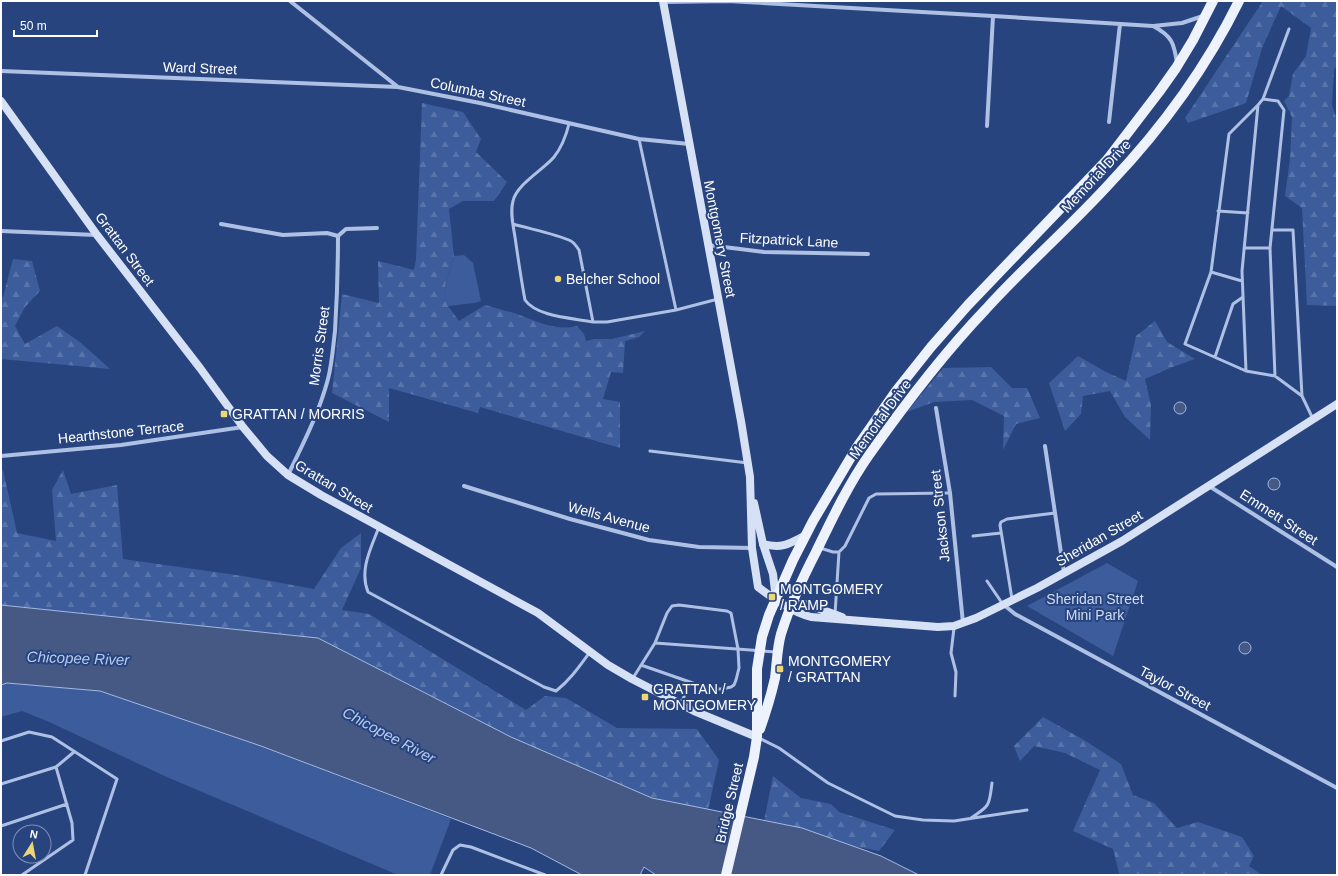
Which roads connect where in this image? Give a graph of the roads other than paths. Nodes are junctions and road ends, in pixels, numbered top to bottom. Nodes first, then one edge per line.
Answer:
1 (290, 1) edge
2 (664, 1) edge
3 (1213, 1) edge
4 (1239, 1) edge
5 (1206, 14) junction
6 (992, 16) junction
7 (1120, 24) junction
8 (1153, 26) junction
9 (1289, 29) dead end
10 (1178, 65) junction
11 (1, 72) edge
12 (398, 87) junction
13 (1263, 99) junction
14 (1, 101) edge
15 (1258, 105) junction
16 (1109, 122) dead end
17 (569, 124) junction
18 (987, 126) dead end
19 (639, 139) junction
20 (689, 144) junction
21 (1218, 211) junction
22 (1248, 213) junction
23 (221, 224) dead end
24 (513, 224) junction
25 (377, 228) dead end
26 (1272, 230) junction
27 (1, 231) edge
28 (97, 235) junction
29 (338, 236) junction
30 (708, 245) junction
31 (1244, 248) junction
32 (1270, 248) junction
33 (868, 254) dead end
34 (1211, 272) junction
35 (1242, 281) junction
36 (1243, 297) junction
37 (718, 299) junction
38 (676, 310) junction
39 (592, 322) junction
40 (1214, 357) junction
41 (1246, 371) junction
42 (1275, 376) junction
43 (1302, 396) junction
44 (1337, 404) edge
45 (936, 408) dead end
46 (1313, 419) junction
47 (243, 428) junction
48 (1045, 446) dead end
49 (650, 451) dead end
50 (1, 456) edge
51 (748, 463) junction
52 (288, 475) junction
53 (750, 483) junction
54 (1209, 485) junction
55 (464, 486) dead end
56 (950, 493) junction
57 (1055, 513) junction
58 (378, 527) junction
59 (1001, 533) junction
60 (806, 535) junction
61 (973, 536) dead end
62 (763, 544) junction
63 (818, 547) junction
64 (752, 548) junction
65 (839, 552) junction
66 (1337, 567) edge
67 (1064, 573) junction
68 (987, 581) dead end
69 (776, 600) junction
70 (1012, 600) junction
71 (1003, 605) junction
72 (789, 607) junction
73 (835, 617) junction
74 (963, 623) junction
75 (954, 626) junction
76 (655, 642) junction
77 (738, 649) junction
78 (590, 651) junction
79 (759, 651) junction
80 (778, 652) junction
81 (642, 665) junction
82 (632, 679) junction
83 (690, 682) junction
84 (756, 689) junction
85 (772, 691) junction
86 (955, 696) dead end
87 (681, 704) junction
88 (757, 737) junction
89 (1, 741) edge
90 (74, 752) junction
91 (56, 767) junction
92 (992, 783) dead end
93 (1, 784) edge
94 (1337, 788) edge
95 (67, 804) junction
96 (1027, 810) dead end
97 (970, 819) junction
98 (1, 826) edge
99 (22, 875) edge
100 (85, 875) edge
101 (442, 875) edge
102 (545, 875) edge
103 (726, 875) edge

1 - 12 street, Columba Street
2 - 6 street
2 - 20 main road, Montgomery Street
3 - 5 main road, Memorial Drive
4 - 63 main road, Memorial Drive
5 - 8 street
5 - 10 main road, Memorial Drive
6 - 7 street
6 - 18 street
7 - 8 street
7 - 16 street
8 - 10 street
9 - 13 lane
10 - 60 main road, Memorial Drive
11 - 12 street, Ward Street
12 - 17 street, Columba Street
13 - 15 lane
13 - 26 lane
14 - 28 main road, Grattan Street
15 - 21 lane
15 - 22 lane
17 - 19 street, Columba Street
17 - 24 lane
19 - 20 street, Columba Street
19 - 38 lane
20 - 30 main road, Montgomery Street
21 - 22 lane
21 - 34 lane
22 - 31 lane
23 - 29 street
24 - 39 lane
24 - 39 lane
25 - 29 street
26 - 32 lane
26 - 43 lane
27 - 28 street
28 - 47 main road, Grattan Street
29 - 52 street, Morris Street
30 - 33 street, Fitzpatrick Lane
30 - 37 main road, Montgomery Street
31 - 32 lane
31 - 35 lane
32 - 42 lane
34 - 35 lane
34 - 40 lane
35 - 36 lane
36 - 40 lane
36 - 41 lane
37 - 38 lane
37 - 51 main road, Montgomery Street
38 - 39 lane
40 - 41 lane
41 - 42 lane
42 - 43 lane
43 - 46 lane
44 - 46 main road, Sheridan Street
45 - 56 street, Jackson Street
46 - 54 main road, Sheridan Street
47 - 50 street, Hearthstone Terrace
47 - 52 main road, Grattan Street
48 - 57 street
49 - 51 lane
51 - 53 main road, Montgomery Street
52 - 58 main road, Grattan Street
53 - 62 main road, Montgomery Street
53 - 64 main road, Montgomery Street
54 - 66 street, Emmett Street
54 - 67 main road, Sheridan Street
55 - 64 street, Wells Avenue
56 - 65 lane
56 - 74 street, Jackson Street
57 - 59 lane
57 - 67 street
58 - 78 main road, Grattan Street
58 - 78 lane
59 - 61 lane
59 - 70 lane
60 - 62 main road
60 - 69 main road, Memorial Drive
62 - 69 main road, Montgomery Street
63 - 65 lane
63 - 72 main road, Memorial Drive
64 - 69 main road, Montgomery Street
65 - 73 lane
67 - 70 main road, Sheridan Street
68 - 71 lane
69 - 72 main road
69 - 79 main road, Memorial Drive
70 - 71 main road, Sheridan Street
71 - 74 main road, Sheridan Street
71 - 94 street, Taylor Street
72 - 73 main road, Sheridan Street
72 - 80 main road, Memorial Drive
73 - 75 main road, Sheridan Street
74 - 75 main road, Sheridan Street
75 - 86 lane
76 - 77 lane
76 - 77 lane
76 - 81 lane
77 - 79 lane
77 - 83 lane
78 - 82 main road, Grattan Street
79 - 80 lane
79 - 84 main road, Memorial Drive
80 - 85 main road, Memorial Drive
81 - 82 lane
81 - 83 lane
82 - 87 main road, Grattan Street
83 - 87 lane
84 - 85 main road
84 - 88 main road, Memorial Drive
85 - 88 main road, Memorial Drive
87 - 88 main road, Grattan Street
88 - 97 lane
88 - 103 main road, Bridge Street
89 - 90 lane
90 - 91 lane
90 - 100 lane
91 - 93 lane
91 - 95 lane
92 - 97 lane
95 - 98 lane
95 - 99 lane
96 - 97 lane
101 - 102 lane

